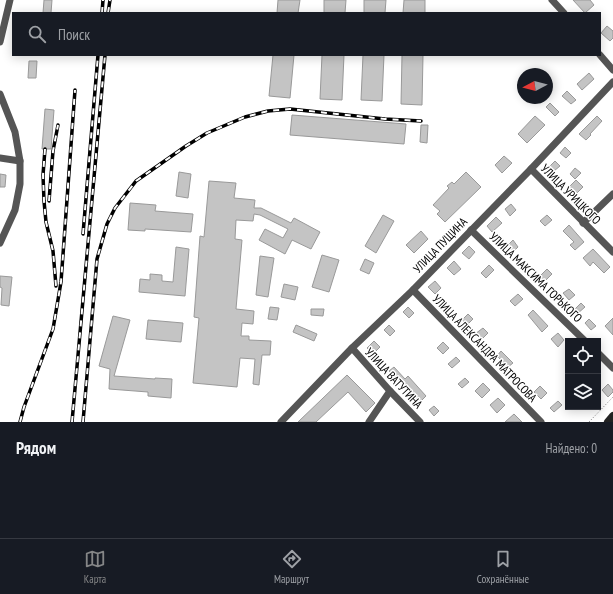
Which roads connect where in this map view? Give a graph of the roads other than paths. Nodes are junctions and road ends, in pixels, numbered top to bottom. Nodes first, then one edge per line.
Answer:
1 (10, 0) edge
2 (552, 0) edge
3 (563, 12) edge
4 (0, 42) edge
5 (601, 56) edge
6 (613, 70) edge
7 (613, 82) edge
8 (0, 94) edge
9 (0, 158) edge
10 (20, 161) junction
11 (531, 169) junction
12 (613, 194) edge
13 (583, 223) junction
14 (471, 230) junction
15 (0, 243) edge
16 (613, 252) edge
17 (412, 290) junction
18 (582, 338) edge
19 (352, 348) junction
20 (601, 356) edge
21 (613, 368) edge
22 (390, 391) junction
23 (613, 416) edge
24 (281, 422) edge
25 (369, 422) edge
26 (420, 422) edge
27 (541, 422) edge
28 (608, 422) edge

1 - 4 street
2 - 3 street
5 - 6 street
7 - 11 street, УЛИЦА ПУЩИНА
8 - 10 street
9 - 10 street
10 - 15 street
11 - 13 street, УЛИЦА УРИЦКОГО
11 - 14 street, УЛИЦА ПУЩИНА
12 - 13 street
13 - 16 street, УЛИЦА УРИЦКОГО
14 - 17 street, УЛИЦА ПУЩИНА
14 - 18 street, УЛИЦА МАКСИМА ГОРЬКОГО
17 - 19 street, УЛИЦА ПУЩИНА
17 - 27 street, УЛИЦА АЛЕКСАНДРА МАТРОСОВА
19 - 22 street, УЛИЦА ВАТУТИНА
19 - 24 street, УЛИЦА ПУЩИНА
20 - 21 street
22 - 25 street
22 - 26 street, УЛИЦА ВАТУТИНА
23 - 28 main road

